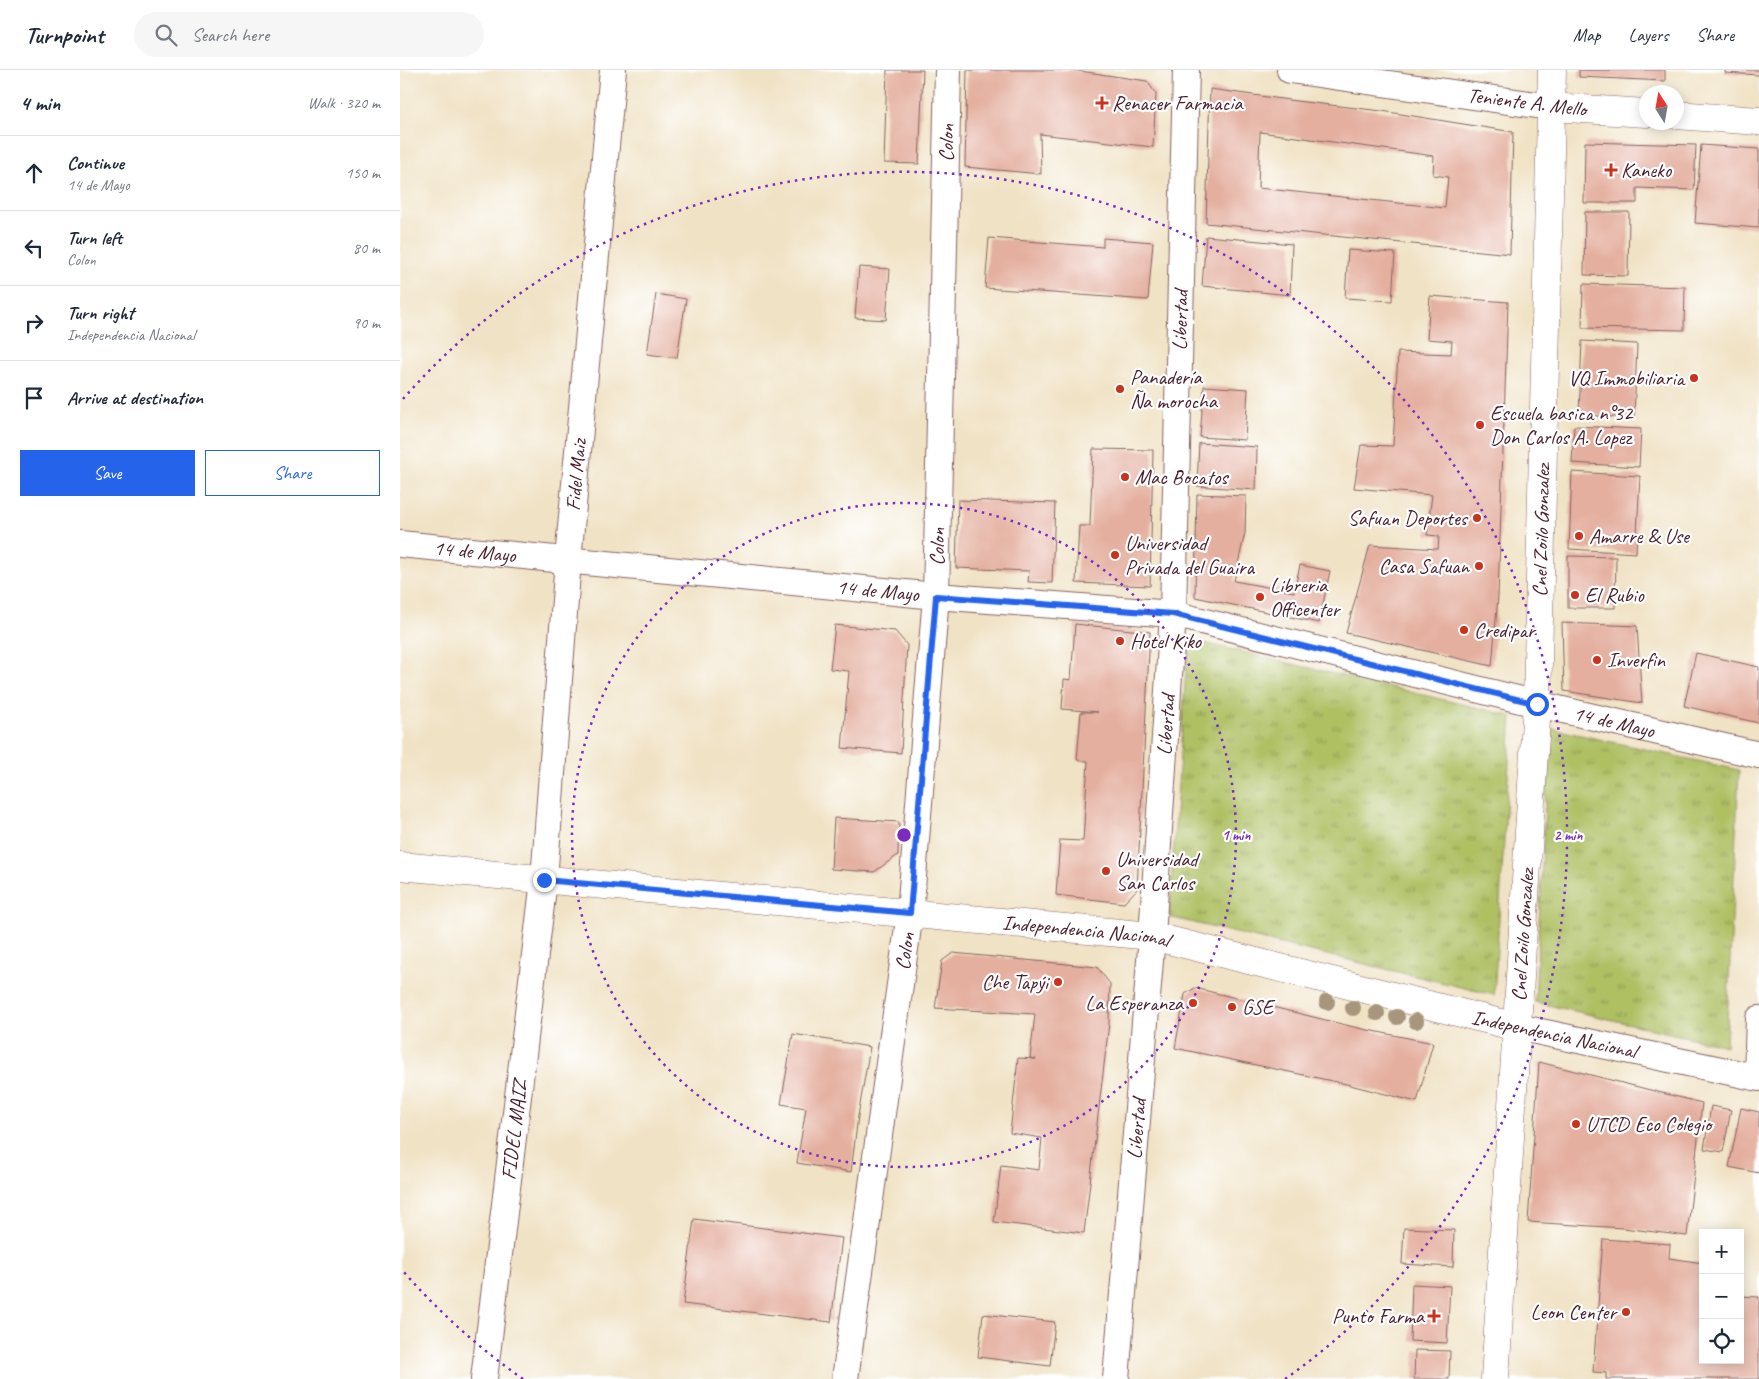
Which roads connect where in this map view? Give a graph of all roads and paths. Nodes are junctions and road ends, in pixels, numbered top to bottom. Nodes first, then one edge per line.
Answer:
1 (613, 70) edge
2 (948, 70) edge
3 (1186, 70) edge
4 (1290, 70) edge
5 (1552, 70) edge
6 (1551, 107) junction
7 (1639, 113) edge
8 (1684, 116) edge
9 (1759, 121) edge
10 (400, 544) edge
11 (568, 560) junction
12 (936, 596) junction
13 (1173, 614) junction
14 (1537, 704) junction
15 (1759, 755) edge
16 (400, 866) edge
17 (544, 880) junction
18 (910, 913) junction
19 (1152, 936) junction
20 (1759, 1019) edge
21 (1517, 1028) junction
22 (1758, 1078) edge
23 (484, 1379) edge
24 (845, 1379) edge
25 (1116, 1379) edge
26 (1495, 1379) edge

1 - 11 street, Fidel Maiz
2 - 12 street, Colon
3 - 13 street, Libertad
4 - 6 street, Teniente A. Mello
5 - 6 street, Cnel Zoilo Gonzalez
6 - 7 street, Teniente A. Mello
6 - 14 street, Cnel Zoilo Gonzalez
8 - 9 street
10 - 11 street, 14 de Mayo
11 - 12 street, 14 de Mayo
11 - 17 street, Fidel Maiz
12 - 13 street, 14 de Mayo
12 - 18 street, Colon
13 - 14 street, 14 de Mayo
13 - 19 street, Libertad
14 - 15 street, 14 de Mayo
14 - 21 street, Cnel Zoilo Gonzalez
16 - 17 street, Independencia Nacional
17 - 18 street, Independencia Nacional
17 - 23 street, FIDEL MAIZ
18 - 19 street, Independencia Nacional
18 - 24 street, Colon
19 - 21 street, Independencia Nacional
19 - 25 street, Libertad
20 - 22 street
21 - 22 street, Independencia Nacional
21 - 26 street, Cnel Zoilo Gonzalez

